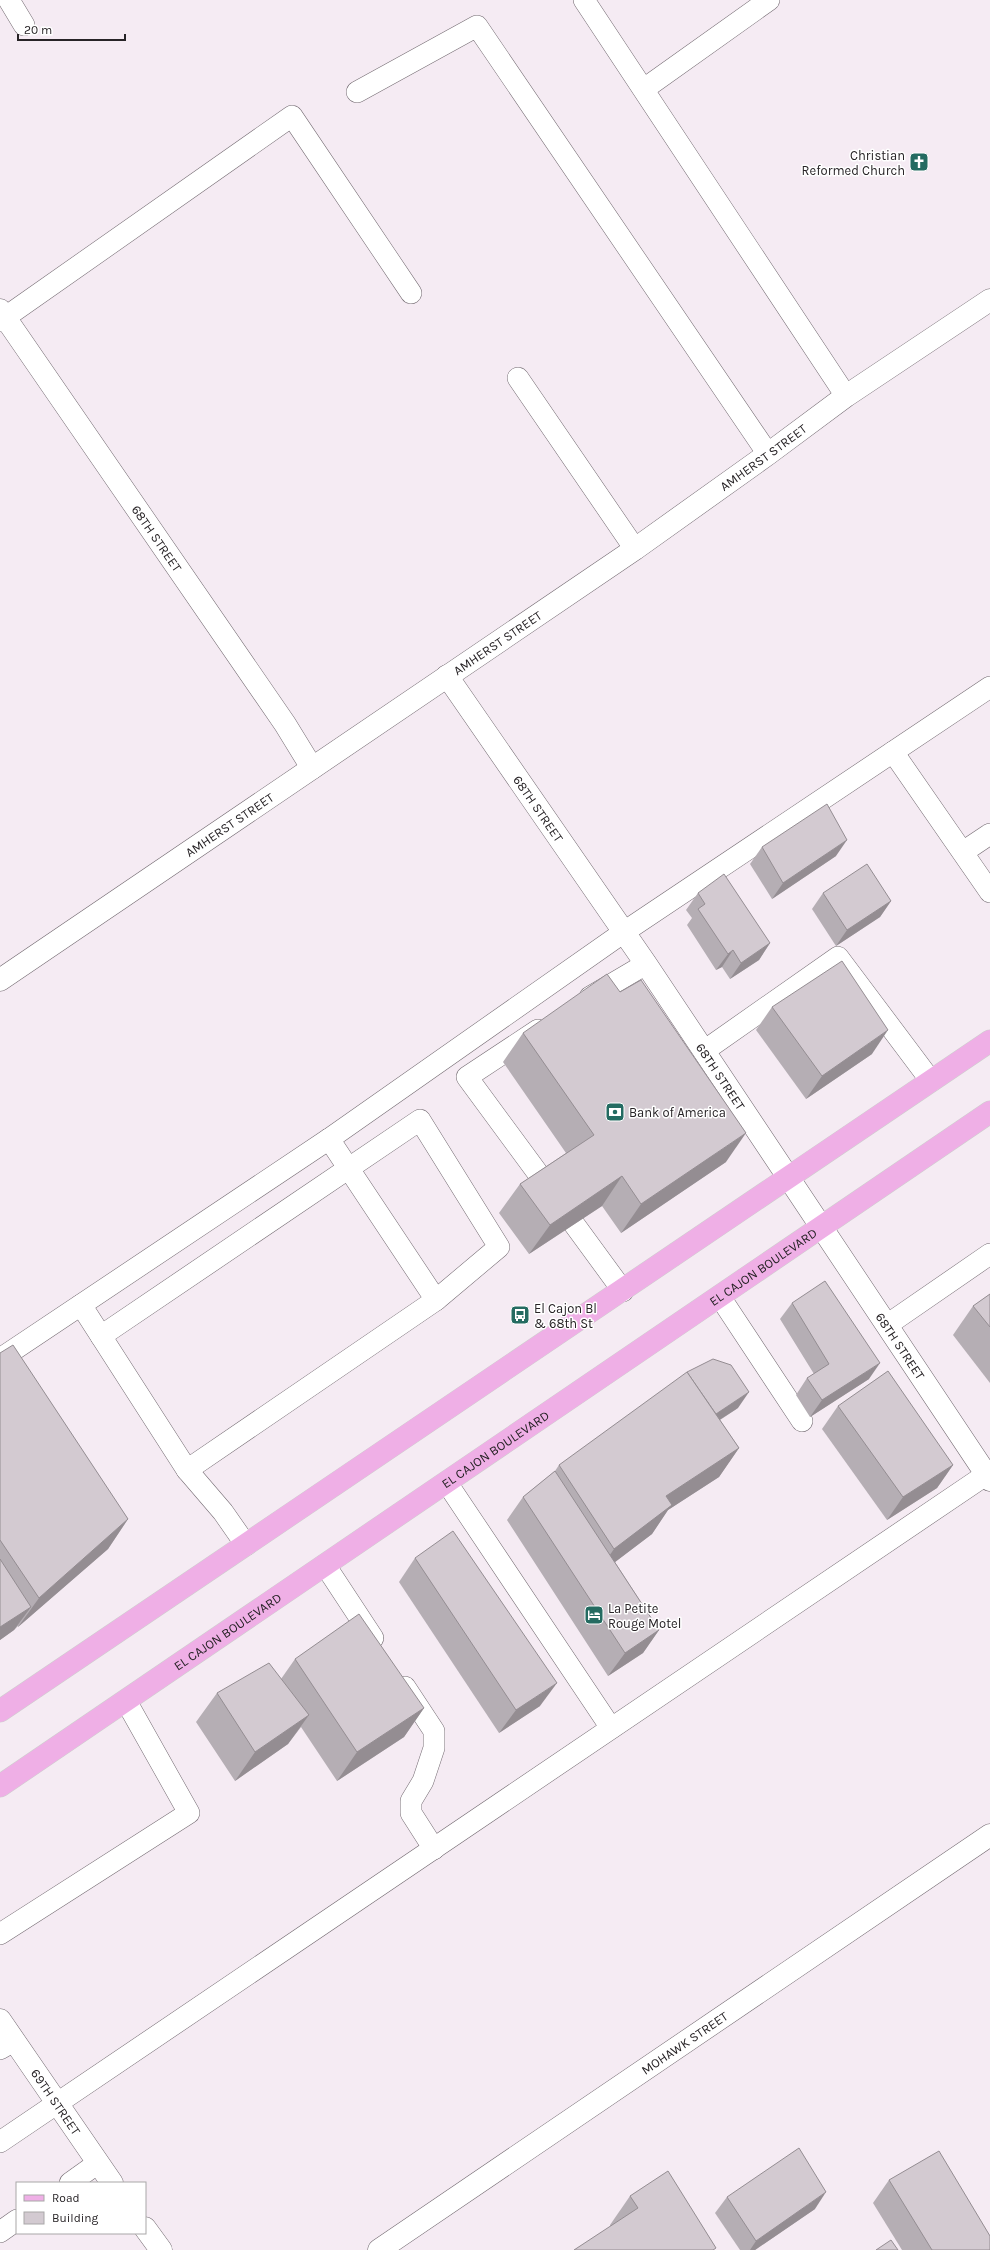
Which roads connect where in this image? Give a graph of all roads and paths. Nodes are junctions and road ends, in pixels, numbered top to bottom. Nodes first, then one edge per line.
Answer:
1 (9, 0) edge
2 (769, 0) edge
3 (589, 1) edge
4 (24, 25) dead end
5 (644, 89) junction
6 (357, 92) dead end
7 (411, 293) dead end
8 (990, 300) edge
9 (2, 316) edge
10 (518, 378) dead end
11 (846, 396) junction
12 (768, 454) junction
13 (635, 548) junction
14 (447, 676) junction
15 (990, 687) edge
16 (893, 752) junction
17 (312, 768) junction
18 (990, 834) edge
19 (962, 852) junction
20 (990, 892) edge
21 (624, 932) junction
22 (646, 964) junction
23 (0, 980) edge
24 (573, 1008) edge
25 (553, 1021) edge
26 (990, 1041) edge
27 (704, 1051) junction
28 (931, 1081) junction
29 (990, 1112) edge
30 (329, 1140) junction
31 (347, 1168) junction
32 (789, 1178) junction
33 (545, 1183) edge
34 (574, 1224) edge
35 (822, 1228) junction
36 (990, 1254) edge
37 (623, 1290) junction
38 (720, 1297) junction
39 (436, 1300) junction
40 (81, 1305) junction
41 (887, 1325) junction
42 (101, 1336) junction
43 (0, 1358) edge
44 (802, 1421) dead end
45 (186, 1470) junction
46 (989, 1476) edge
47 (447, 1483) junction
48 (246, 1545) junction
49 (325, 1565) junction
50 (382, 1652) edge
51 (395, 1672) edge
52 (126, 1701) junction
53 (0, 1711) edge
54 (611, 1728) junction
55 (0, 1786) edge
56 (990, 1835) edge
57 (434, 1849) junction
58 (0, 1934) edge
59 (0, 2020) edge
60 (7, 2045) edge
61 (56, 2104) junction
62 (0, 2142) edge
63 (98, 2163) junction
64 (71, 2182) edge
65 (111, 2182) edge
66 (16, 2221) edge
67 (146, 2229) edge
68 (0, 2232) edge
69 (160, 2250) edge
70 (379, 2250) edge

1 - 4 lane
2 - 5 lane
3 - 5 lane
5 - 11 lane
6 - 12 lane
7 - 9 lane
8 - 11 street, AMHERST STREET
9 - 17 street, 68TH STREET
10 - 13 lane
11 - 12 street, AMHERST STREET
12 - 13 street, AMHERST STREET
13 - 14 street, AMHERST STREET
14 - 17 street, AMHERST STREET
14 - 21 street, 68TH STREET
15 - 16 lane
16 - 19 lane
16 - 21 lane
17 - 23 street, AMHERST STREET
18 - 19 lane
19 - 20 lane
21 - 22 street, 68TH STREET
21 - 30 lane
22 - 24 lane
22 - 27 street, 68TH STREET
25 - 33 lane
26 - 28 main road
27 - 28 lane
27 - 32 street, 68TH STREET
28 - 32 main road
29 - 35 main road, EL CAJON BOULEVARD
30 - 31 lane
30 - 40 lane
31 - 39 lane
31 - 39 lane
31 - 42 lane
32 - 35 street, 68TH STREET
32 - 37 main road
34 - 37 lane
35 - 38 main road, EL CAJON BOULEVARD
35 - 41 street, 68TH STREET
36 - 41 lane
37 - 48 main road
38 - 44 lane
38 - 47 main road, EL CAJON BOULEVARD
39 - 45 lane
40 - 42 lane
40 - 43 lane
41 - 46 street, 68TH STREET
42 - 45 lane
45 - 48 lane
46 - 54 lane
47 - 49 main road, EL CAJON BOULEVARD
47 - 54 lane
48 - 53 main road
49 - 50 lane
49 - 52 main road, EL CAJON BOULEVARD
51 - 57 lane
52 - 55 main road, EL CAJON BOULEVARD
52 - 58 lane
54 - 57 lane
56 - 70 street, MOHAWK STREET
57 - 61 lane
59 - 60 street, 69TH STREET
60 - 61 street, 69TH STREET
61 - 62 lane
61 - 63 street, 69TH STREET
63 - 64 lane
63 - 65 street, 69TH STREET
66 - 68 lane
67 - 69 street

